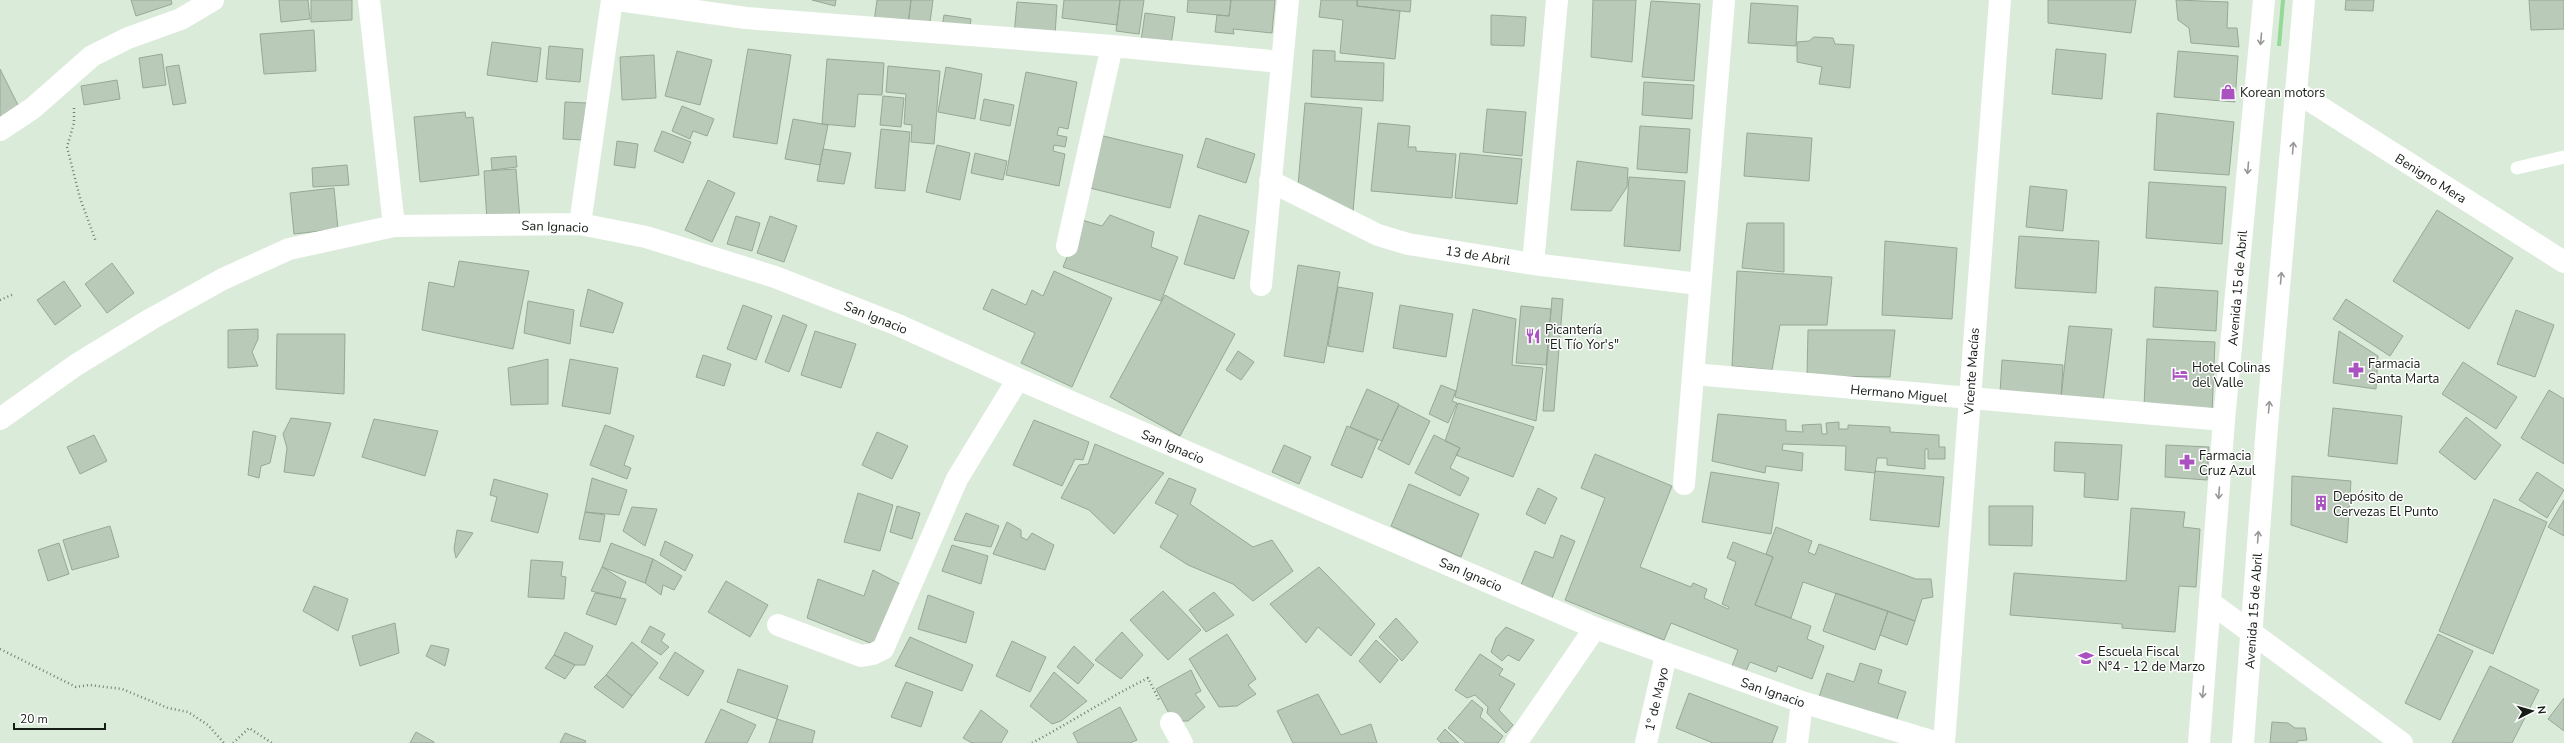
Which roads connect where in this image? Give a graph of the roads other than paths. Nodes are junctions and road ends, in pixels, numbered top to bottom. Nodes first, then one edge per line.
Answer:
1 (213, 0) edge
2 (369, 0) edge
3 (612, 0) edge
4 (618, 0) edge
5 (1288, 0) edge
6 (1557, 0) edge
7 (1724, 0) edge
8 (2000, 0) edge
9 (2264, 0) edge
10 (2304, 0) edge
11 (1112, 46) junction
12 (1281, 62) junction
13 (2298, 93) junction
14 (0, 130) edge
15 (2564, 157) edge
16 (2517, 168) dead end
17 (1270, 181) junction
18 (580, 224) junction
19 (394, 226) junction
20 (1068, 246) dead end
21 (2564, 262) edge
22 (1533, 264) junction
23 (1699, 284) junction
24 (1261, 285) dead end
25 (1693, 374) junction
26 (1018, 379) junction
27 (1968, 399) junction
28 (0, 419) edge
29 (2224, 420) junction
30 (1684, 484) dead end
31 (2211, 603) junction
32 (778, 625) dead end
33 (1595, 628) junction
34 (2251, 633) junction
35 (1666, 655) junction
36 (1802, 702) junction
37 (1171, 723) road end
38 (1182, 743) edge
39 (1516, 743) edge
40 (1646, 743) edge
41 (1797, 743) edge
42 (1938, 743) edge
43 (1944, 743) edge
44 (2199, 743) edge
45 (2243, 743) edge
46 (2402, 743) edge

1 - 14 street
2 - 19 street
3 - 18 street
4 - 11 street
5 - 12 street
6 - 22 street
7 - 23 street
8 - 27 street, Vicente Macías
9 -> 29 street, Avenida 15 de Abril
10 - 13 street, Avenida 15 de Abril
11 - 12 street
11 - 20 street
12 - 17 street
13 - 21 street, Benigno Mera
34 -> 13 street, Avenida 15 de Abril
15 - 16 lane
17 - 22 street, 13 de Abril
17 - 24 street
18 - 19 street, San Ignacio
18 - 26 street, San Ignacio
19 - 28 street, San Ignacio
22 - 23 street, 13 de Abril
23 - 25 street
25 - 27 street, Hermano Miguel
25 - 30 street
26 - 32 street
26 - 33 street, San Ignacio
27 - 29 street, Hermano Miguel
27 - 43 street, Vicente Macías
29 -> 31 street, Avenida 15 de Abril
31 - 34 street
31 -> 44 street, Avenida 15 de Abril
33 - 35 street, San Ignacio
33 - 39 street
34 - 45 street, Avenida 15 de Abril
34 - 46 street
35 - 36 street, San Ignacio
35 - 40 street, 1º de Mayo
36 - 41 street
36 - 42 street, San Ignacio
37 - 38 street

